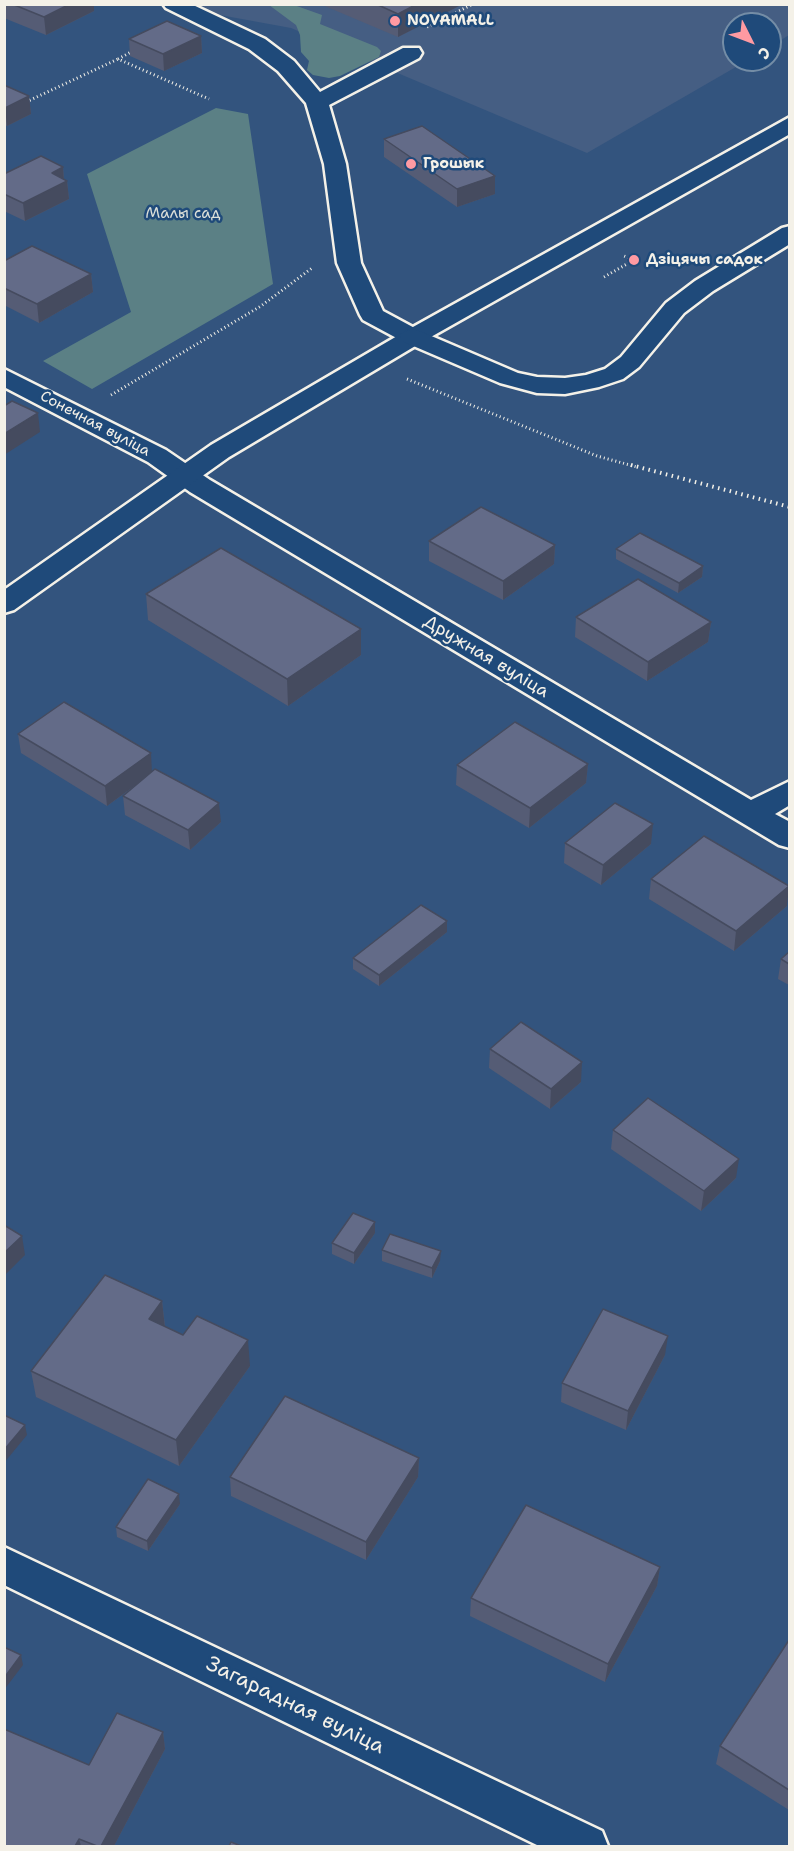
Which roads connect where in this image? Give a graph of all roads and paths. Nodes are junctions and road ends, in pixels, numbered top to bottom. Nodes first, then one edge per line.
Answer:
1 (173, 4) edge
2 (140, 48) edge
3 (411, 53) dead end
4 (118, 59) junction
5 (208, 99) dead end
6 (26, 102) edge
7 (317, 102) junction
8 (789, 124) edge
9 (789, 233) edge
10 (315, 265) dead end
11 (413, 337) junction
12 (399, 376) dead end
13 (4, 377) edge
14 (78, 415) junction
15 (185, 474) junction
16 (789, 507) edge
17 (4, 604) edge
18 (789, 791) edge
19 (751, 814) junction
20 (789, 837) edge
21 (4, 1565) edge
22 (586, 1846) edge

1 - 7 main road
2 - 4 path
3 - 7 main road
4 - 5 path
4 - 6 path
7 - 11 main road
8 - 11 main road
9 - 11 main road
10 - 14 path
11 - 15 main road
12 - 16 path
13 - 14 main road, Сонечная вуліца
14 - 15 main road, Сонечная вуліца
15 - 17 main road
15 - 19 main road, Дружная вуліца
18 - 19 main road
19 - 20 main road, Дружная вуліца
21 - 22 main road, Загарадная вуліца

